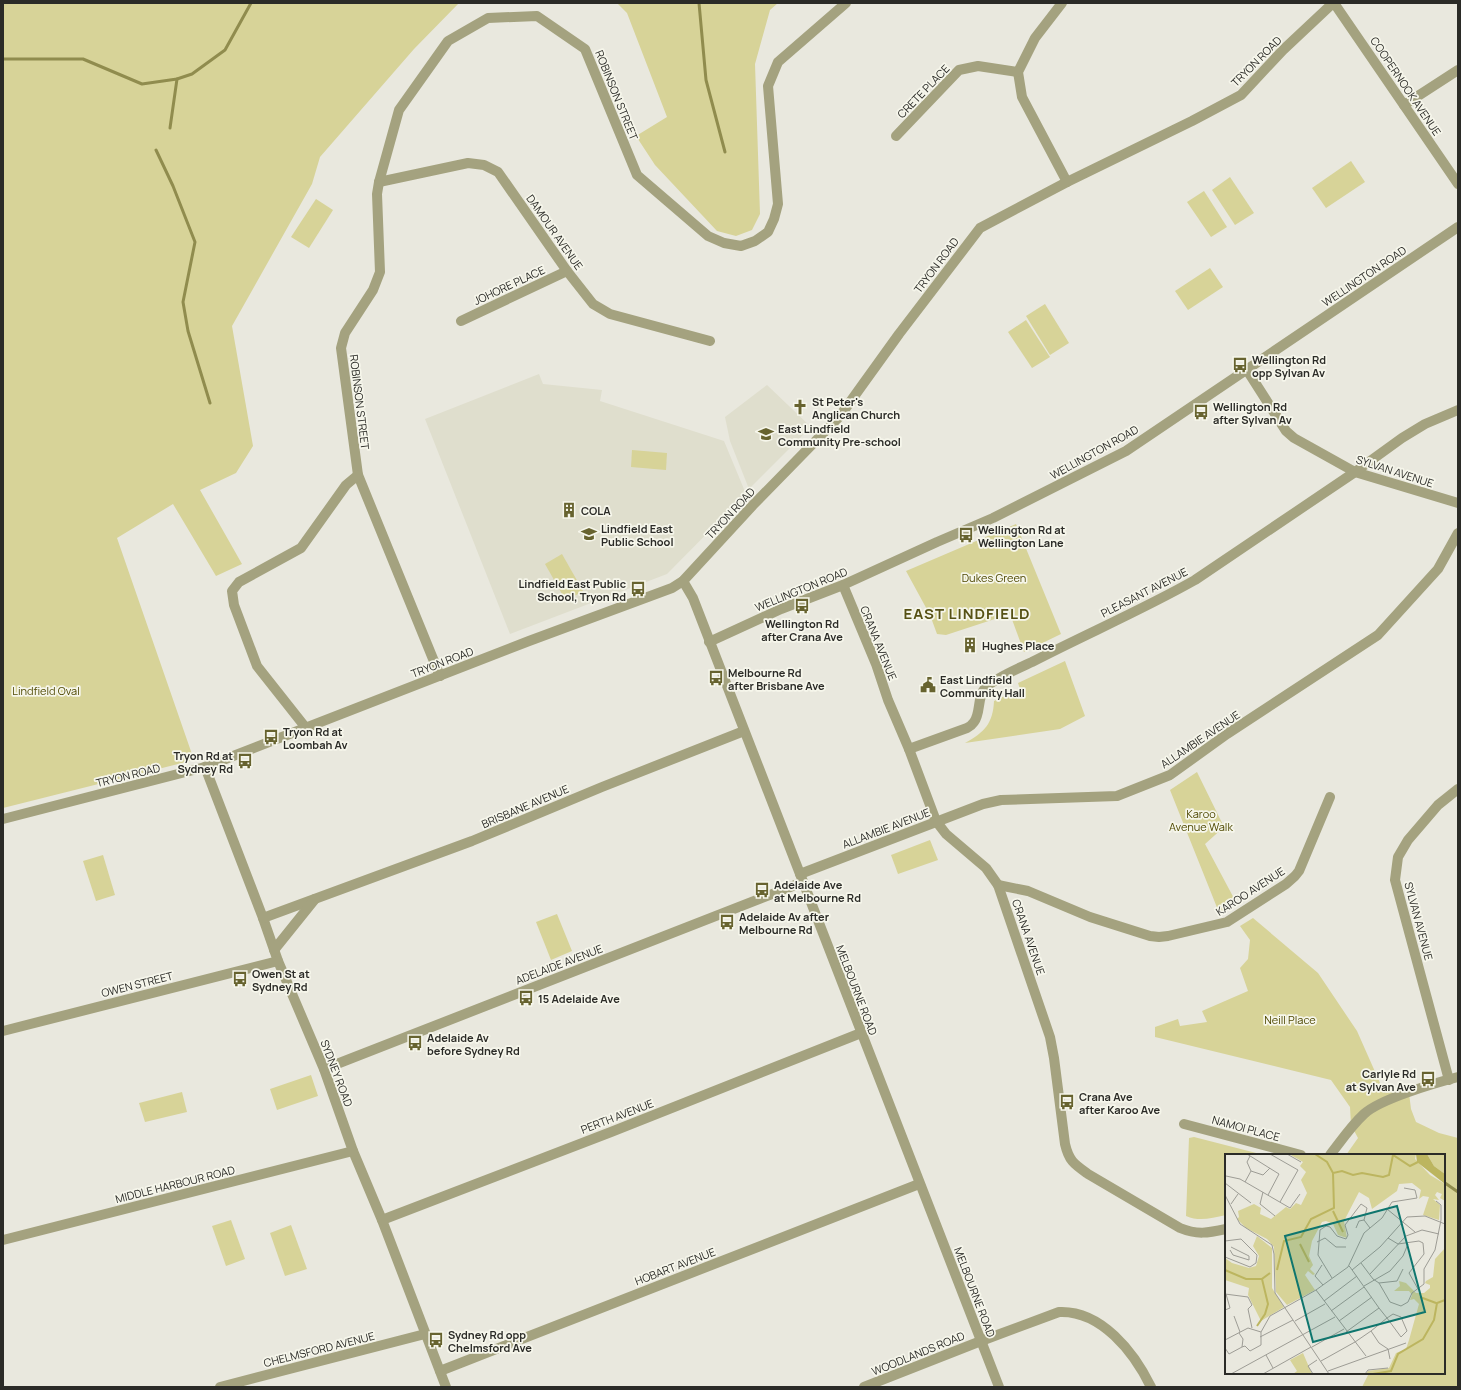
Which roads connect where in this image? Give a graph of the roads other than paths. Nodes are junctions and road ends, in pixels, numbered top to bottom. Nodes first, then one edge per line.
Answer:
1 (846, 3) edge
2 (1062, 3) edge
3 (1334, 3) edge
4 (1458, 70) edge
5 (1018, 72) junction
6 (1404, 104) junction
7 (896, 136) dead end
8 (379, 182) junction
9 (1067, 182) junction
10 (1458, 184) edge
11 (1458, 227) edge
12 (567, 271) junction
13 (461, 321) dead end
14 (710, 341) dead end
15 (1247, 370) junction
16 (1458, 410) edge
17 (1355, 472) junction
18 (358, 475) junction
19 (1458, 503) edge
20 (1458, 533) edge
21 (683, 581) junction
22 (843, 585) junction
23 (709, 642) junction
24 (440, 676) junction
25 (306, 728) junction
26 (744, 731) junction
27 (909, 749) junction
28 (205, 767) junction
29 (1458, 789) edge
30 (1330, 797) dead end
31 (3, 819) edge
32 (936, 821) junction
33 (802, 878) junction
34 (998, 885) junction
35 (314, 899) junction
36 (263, 918) junction
37 (274, 950) junction
38 (278, 961) junction
39 (3, 1031) edge
40 (861, 1033) junction
41 (324, 1069) junction
42 (1453, 1078) edge
43 (1184, 1124) dead end
44 (353, 1150) junction
45 (1297, 1154) edge
46 (1331, 1154) edge
47 (919, 1184) junction
48 (382, 1220) junction
49 (1225, 1229) edge
50 (3, 1240) edge
51 (425, 1334) junction
52 (981, 1341) junction
53 (440, 1371) junction
54 (220, 1387) edge
55 (446, 1387) edge
56 (864, 1387) edge
57 (999, 1387) edge
58 (1152, 1387) edge

1 - 8 street, ROBINSON STREET
2 - 5 street
3 - 6 street, COOPERNOOK AVENUE
3 - 9 street, TRYON ROAD
4 - 6 street
5 - 7 street, CRETE PLACE
5 - 9 street
6 - 10 street, COOPERNOOK AVENUE
8 - 12 street, DAMOUR AVENUE
8 - 18 street, ROBINSON STREET
9 - 21 street, TRYON ROAD
11 - 15 street, WELLINGTON ROAD
12 - 13 street, JOHORE PLACE
12 - 14 street, DAMOUR AVENUE
15 - 17 street, SYLVAN AVENUE
15 - 22 street, WELLINGTON ROAD
16 - 17 street, PLEASANT AVENUE
17 - 19 street, SYLVAN AVENUE
17 - 27 street, PLEASANT AVENUE
18 - 24 street, ROBINSON STREET
18 - 25 street
20 - 32 street, ALLAMBIE AVENUE
21 - 23 street, MELBOURNE ROAD
21 - 24 street, TRYON ROAD
22 - 23 street, WELLINGTON ROAD
22 - 27 street, CRANA AVENUE
23 - 26 street, MELBOURNE ROAD
24 - 25 street, TRYON ROAD
25 - 28 street, TRYON ROAD
26 - 33 street, MELBOURNE ROAD
26 - 35 street, BRISBANE AVENUE
27 - 32 street, CRANA AVENUE
28 - 31 street, TRYON ROAD
28 - 36 street, SYDNEY ROAD
29 - 42 street, SYLVAN AVENUE
30 - 34 street, KAROO AVENUE
32 - 33 street, ALLAMBIE AVENUE
32 - 34 street, CRANA AVENUE
33 - 40 street, MELBOURNE ROAD
33 - 41 street, ADELAIDE AVENUE
34 - 49 street, CRANA AVENUE
35 - 36 street, BRISBANE AVENUE
35 - 37 street
36 - 37 street, SYDNEY ROAD
37 - 38 street, SYDNEY ROAD
38 - 39 street, OWEN STREET
38 - 41 street, SYDNEY ROAD
40 - 47 street, MELBOURNE ROAD
40 - 48 street, PERTH AVENUE
41 - 44 street, SYDNEY ROAD
42 - 46 street
43 - 45 street, NAMOI PLACE
44 - 48 street, SYDNEY ROAD
44 - 50 street, MIDDLE HARBOUR ROAD
47 - 52 street, MELBOURNE ROAD
47 - 53 street, HOBART AVENUE
48 - 51 street, SYDNEY ROAD
51 - 53 street, SYDNEY ROAD
51 - 54 street, CHELMSFORD AVENUE
52 - 56 street, WOODLANDS ROAD
52 - 57 street, MELBOURNE ROAD
52 - 58 street, WOODLANDS ROAD
53 - 55 street, SYDNEY ROAD

